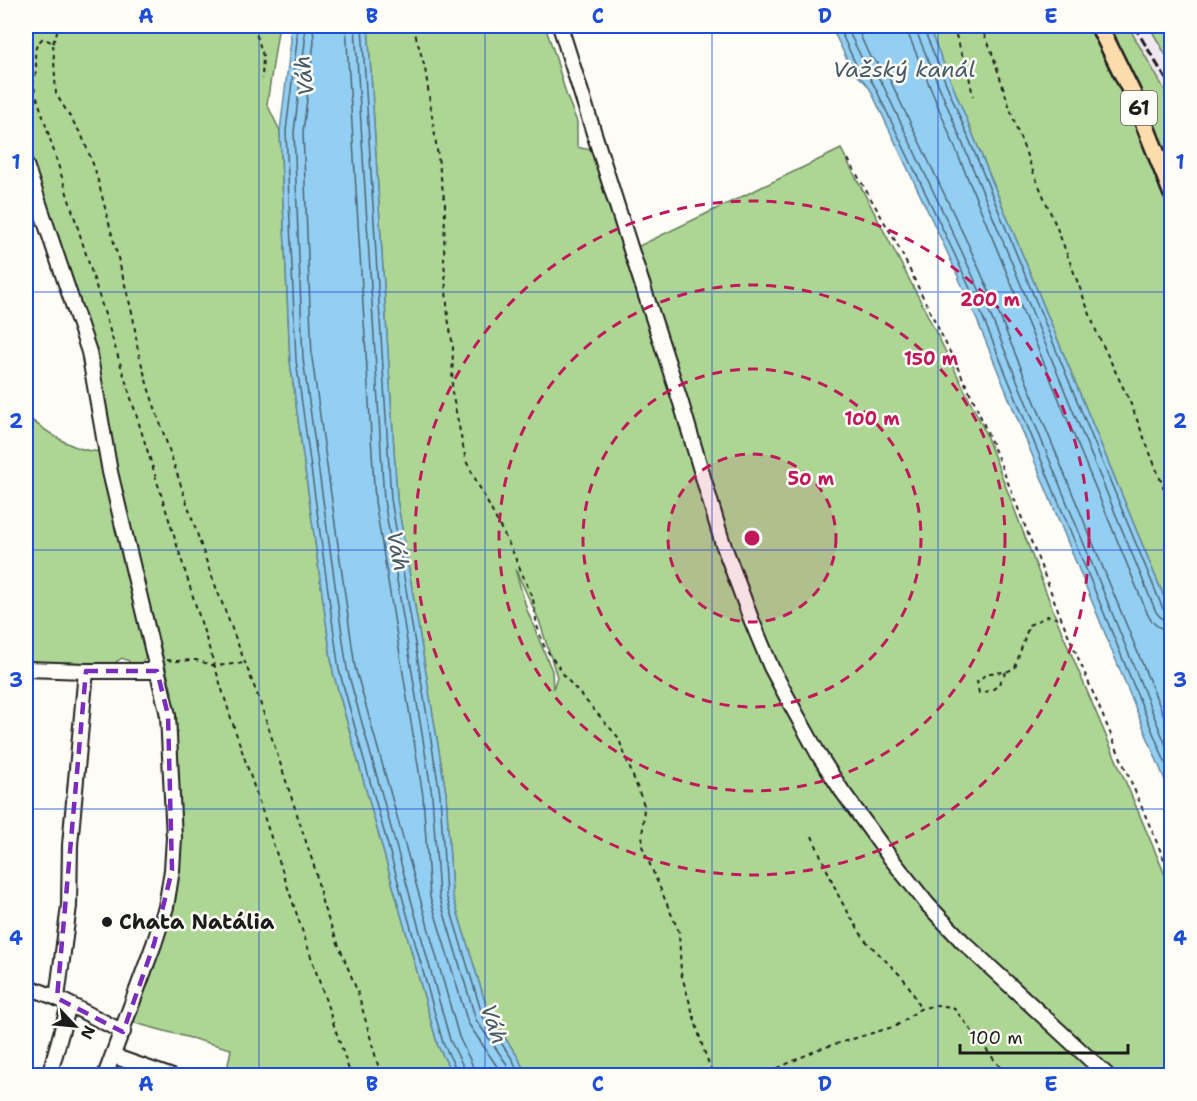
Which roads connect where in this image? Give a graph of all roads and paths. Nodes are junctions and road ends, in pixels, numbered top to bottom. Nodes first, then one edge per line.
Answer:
1 (59, 26) edge
2 (254, 26) edge
3 (413, 26) edge
4 (560, 26) edge
5 (953, 26) edge
6 (980, 26) edge
7 (1099, 26) edge
8 (52, 43) junction
9 (26, 62) edge
10 (262, 79) dead end
11 (33, 85) junction
12 (26, 87) edge
13 (973, 96) dead end
14 (848, 159) dead end
15 (26, 165) edge
16 (1172, 194) edge
17 (1172, 509) edge
18 (1062, 620) junction
19 (245, 663) junction
20 (156, 666) junction
21 (214, 666) junction
22 (26, 669) edge
23 (86, 671) junction
24 (1006, 672) junction
25 (812, 836) dead end
26 (1172, 878) edge
27 (26, 986) edge
28 (63, 1001) junction
29 (920, 1009) junction
30 (123, 1032) junction
31 (113, 1056) junction
32 (49, 1076) edge
33 (105, 1076) edge
34 (170, 1076) edge
35 (351, 1076) edge
36 (381, 1076) edge
37 (717, 1076) edge
38 (761, 1076) edge
39 (1007, 1076) edge
40 (1108, 1076) edge

1 - 8 path
2 - 10 path
3 - 37 path
4 - 40 street
5 - 13 path
6 - 17 path
7 - 16 main road, 61
8 - 11 path
8 - 19 path
9 - 11 path
11 - 12 path
11 - 21 path
14 - 18 path
15 - 20 street
18 - 24 path
18 - 26 path
19 - 21 path
19 - 36 path
20 - 21 path
20 - 23 street
20 - 30 street
21 - 35 path
22 - 23 street
23 - 28 street
24 - 24 path
25 - 29 path
27 - 28 street
28 - 30 street
28 - 32 street
29 - 38 path
29 - 39 path
30 - 31 street
31 - 33 street
31 - 34 street

